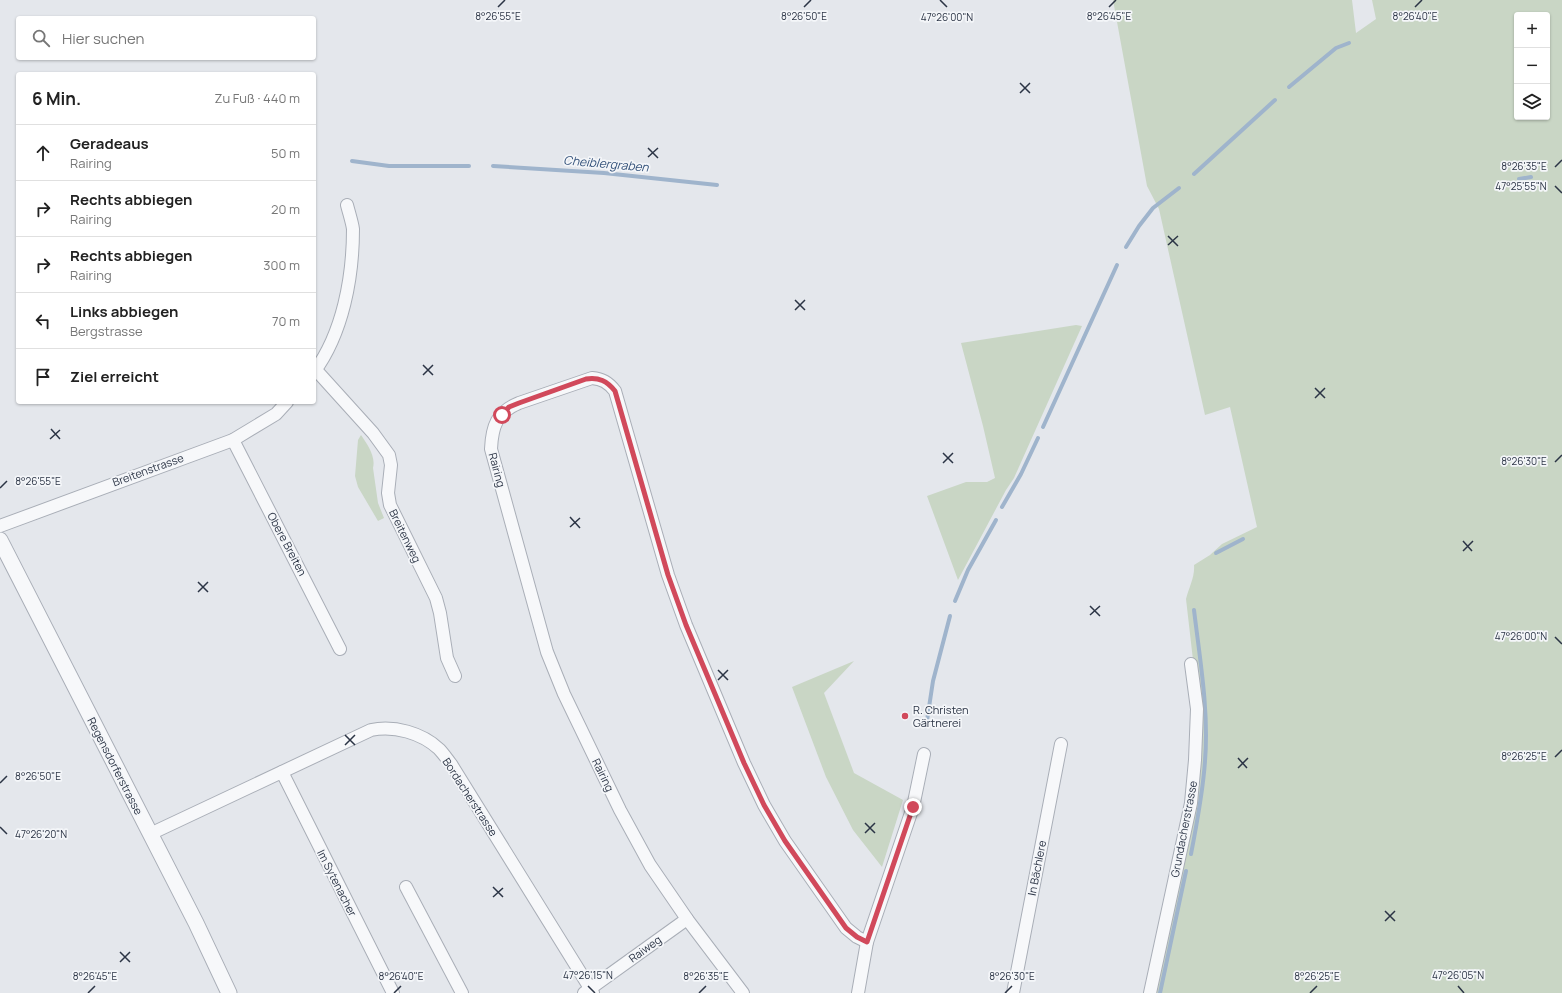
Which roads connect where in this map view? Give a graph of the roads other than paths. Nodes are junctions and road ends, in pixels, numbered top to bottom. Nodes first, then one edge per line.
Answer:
1 (347, 205) dead end
2 (316, 369) edge
3 (316, 372) edge
4 (285, 404) edge
5 (233, 440) junction
6 (0, 526) edge
7 (0, 540) edge
8 (340, 649) dead end
9 (1191, 664) dead end
10 (455, 676) dead end
11 (1062, 744) dead end
12 (924, 754) dead end
13 (282, 772) junction
14 (150, 834) junction
15 (406, 887) dead end
16 (687, 919) junction
17 (867, 942) junction
18 (588, 992) edge
19 (228, 993) edge
20 (393, 993) edge
21 (462, 993) edge
22 (743, 993) edge
23 (858, 993) edge
24 (1012, 993) edge
25 (1150, 993) edge

1 - 2 street
3 - 10 street, Breitenweg
4 - 5 street, Breitenstrasse
5 - 6 street, Breitenstrasse
5 - 8 street, Obere Breiten
7 - 14 street, Regensdorferstrasse
9 - 25 street, Grundacherstrasse
11 - 24 street, In Bächlere
12 - 17 street
13 - 14 street, Bordacherstrasse
13 - 18 street, Bordacherstrasse
13 - 20 street, Im Sytenacher
14 - 19 street, Regensdorferstrasse
15 - 21 street
16 - 17 street, Rairing
16 - 18 street, Raiweg
16 - 22 street, Rairing
17 - 23 street

